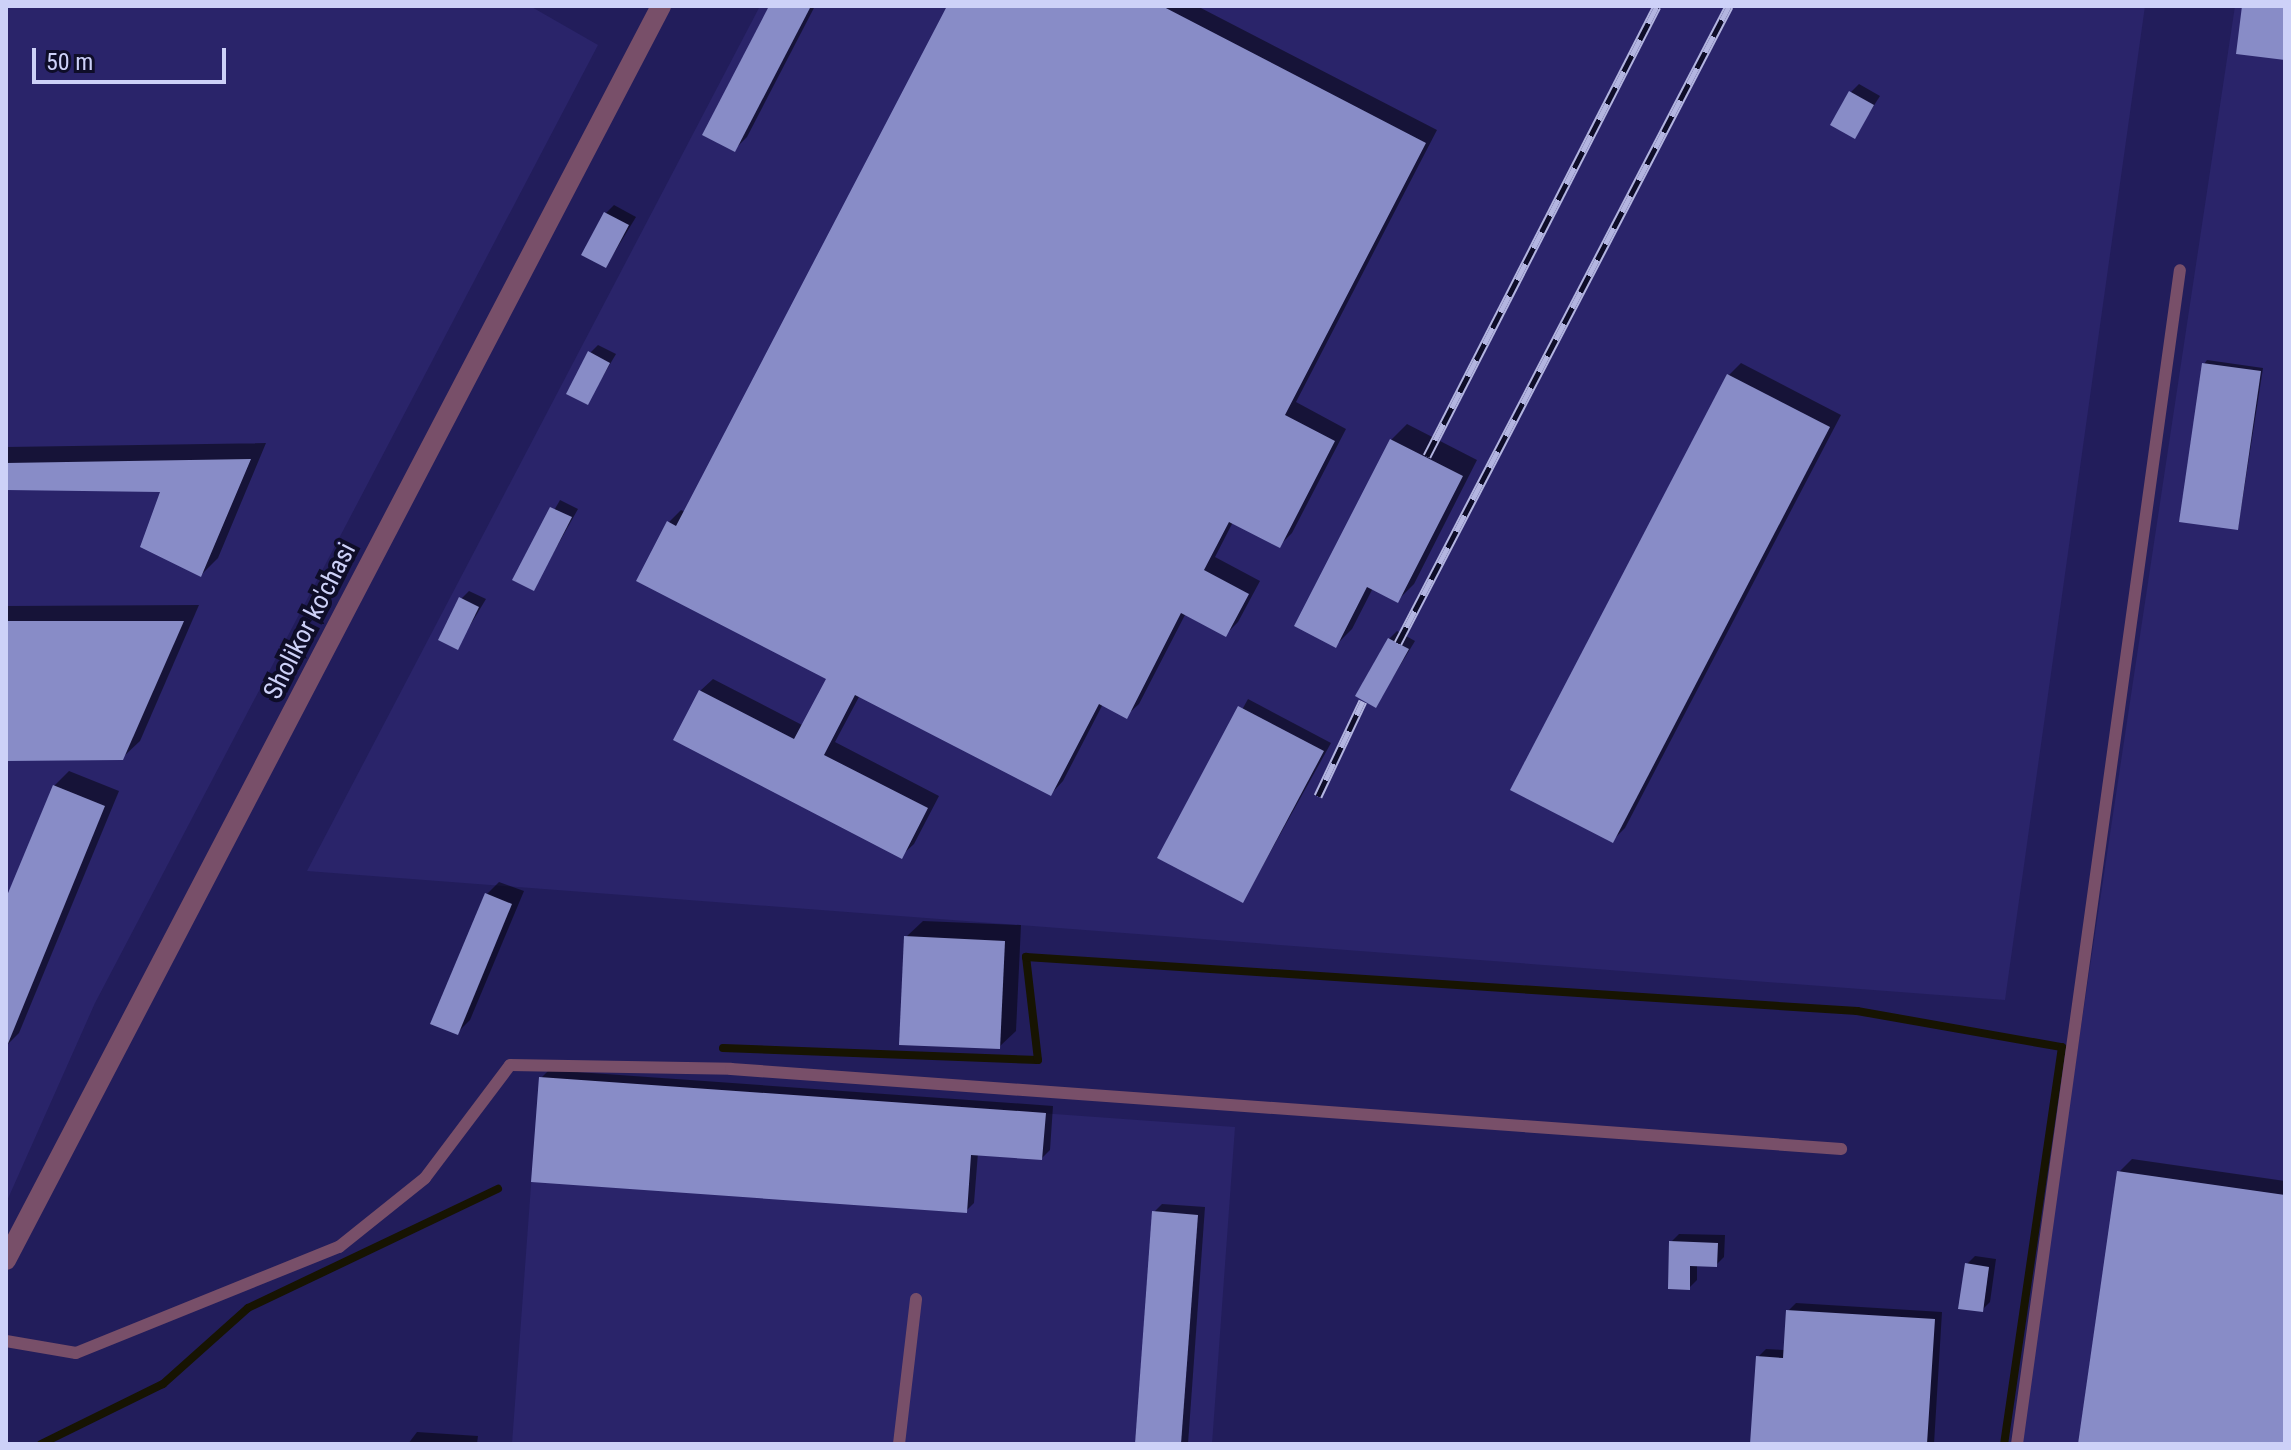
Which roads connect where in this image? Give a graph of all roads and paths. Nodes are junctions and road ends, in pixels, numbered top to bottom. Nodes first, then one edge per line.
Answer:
1 (661, 6) edge
2 (2180, 270) dead end
3 (1841, 1149) dead end
4 (6, 1260) edge
5 (916, 1299) dead end
6 (6, 1341) edge
7 (899, 1444) edge
8 (2017, 1444) edge

1 - 4 street, Sholikor ko'chasi
2 - 8 lane
3 - 6 lane
5 - 7 lane

